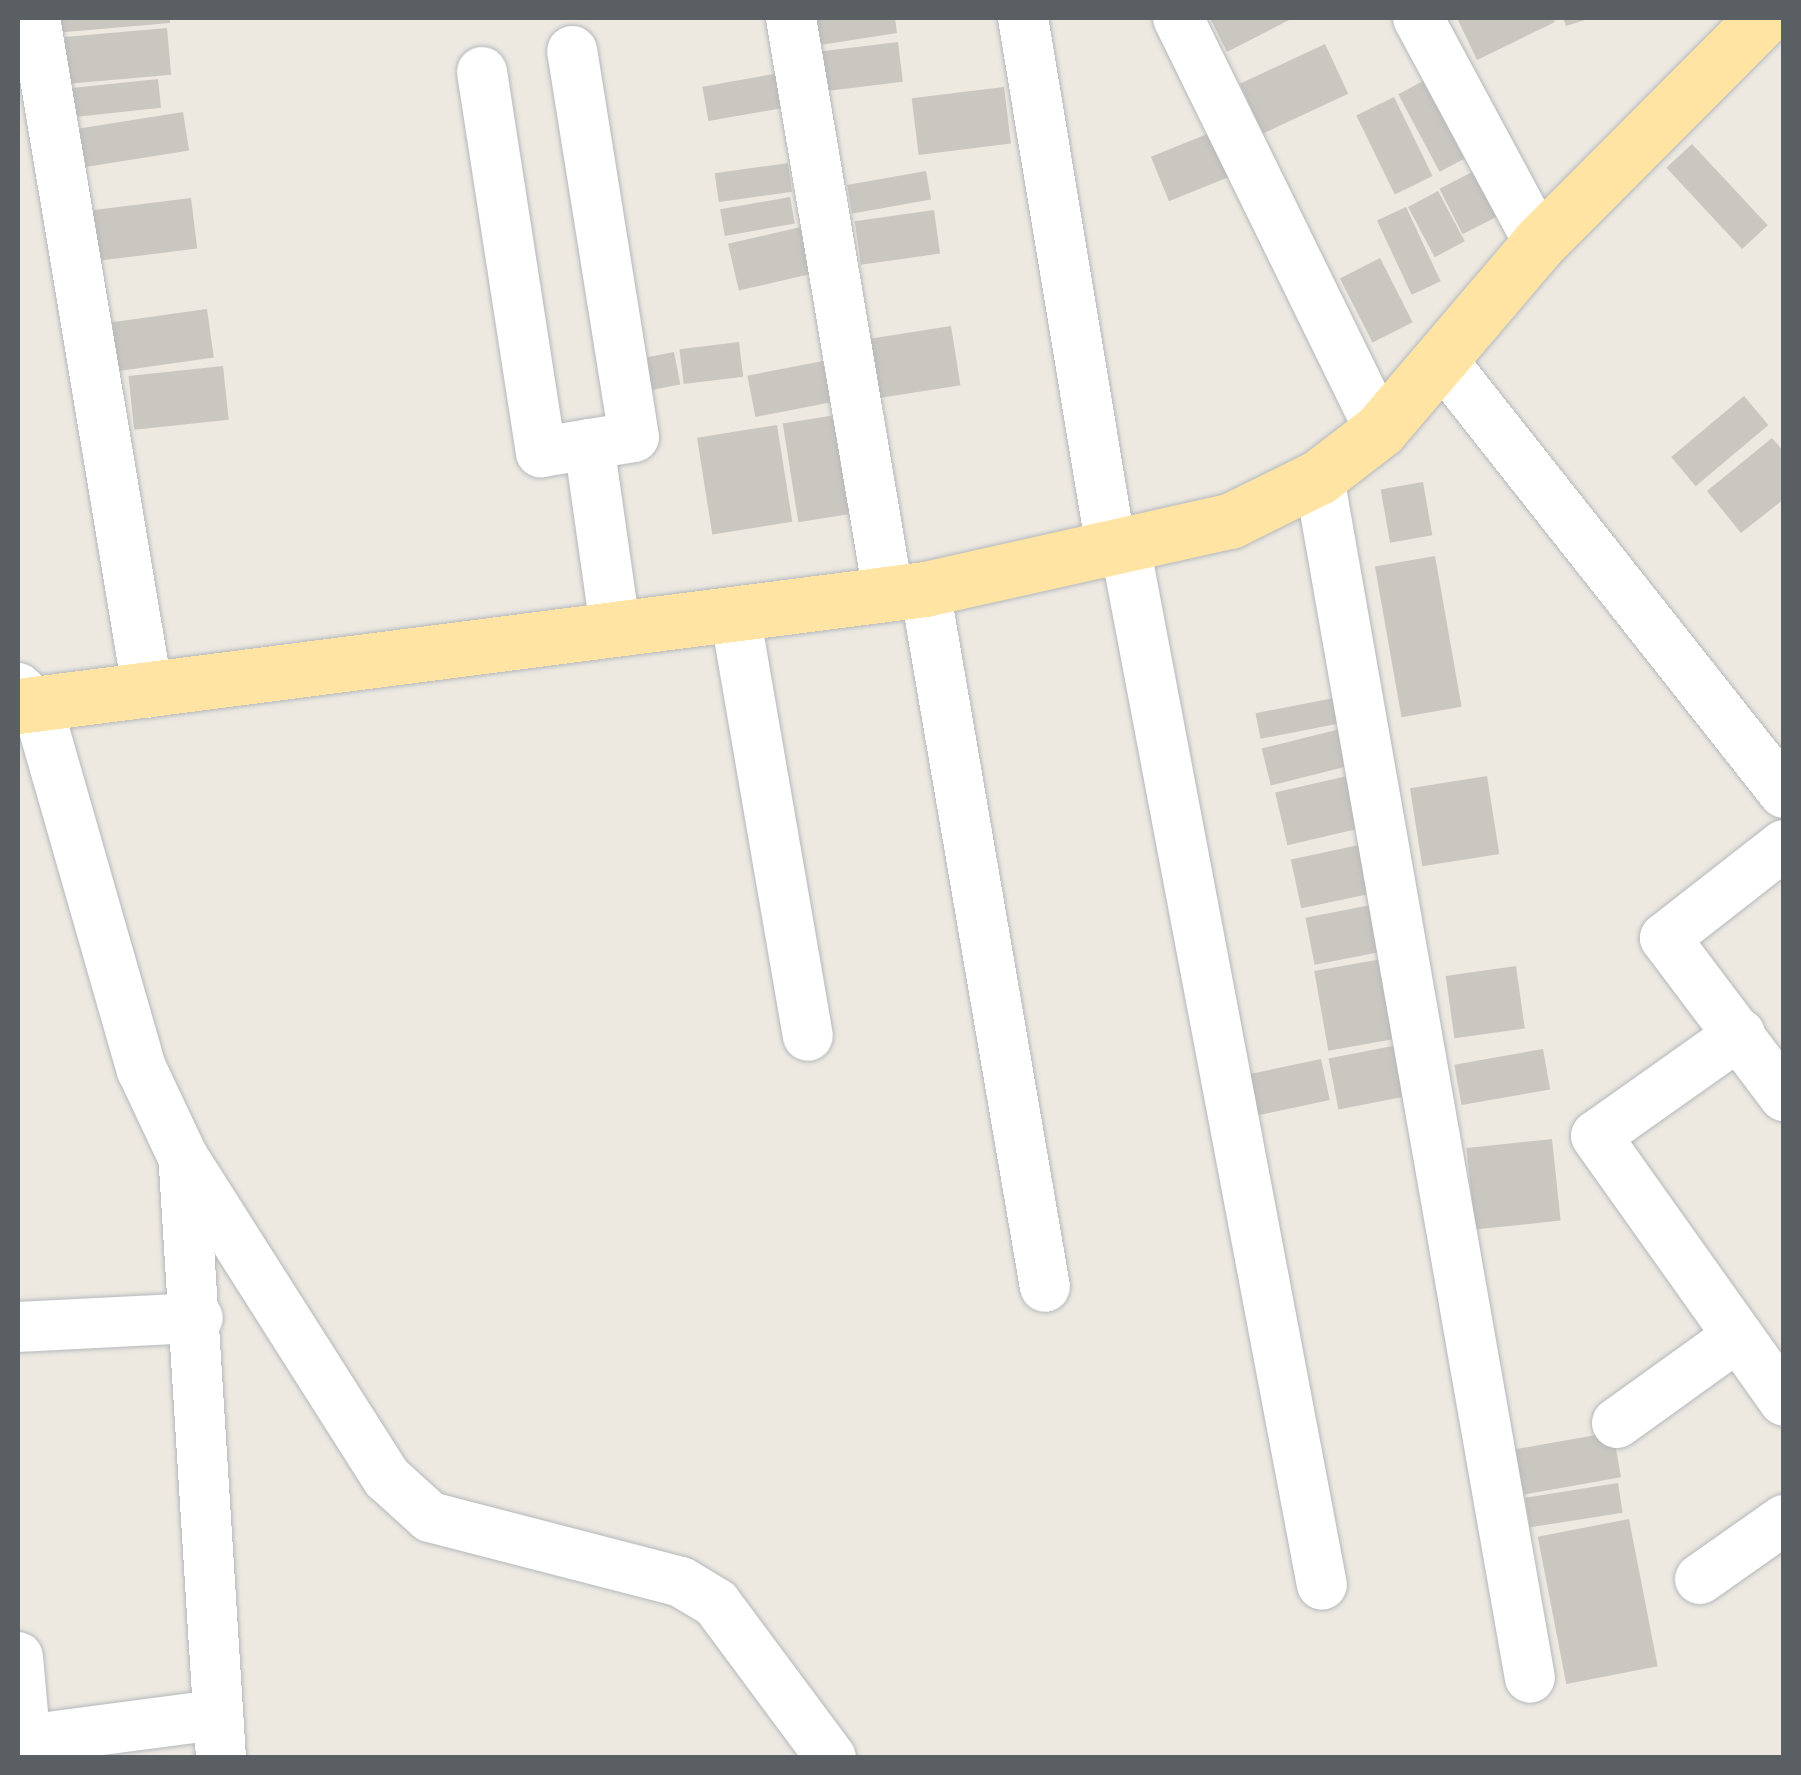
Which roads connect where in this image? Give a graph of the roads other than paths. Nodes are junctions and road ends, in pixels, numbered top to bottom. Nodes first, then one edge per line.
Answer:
1 (35, 18) edge
2 (792, 18) edge
3 (1023, 18) edge
4 (1178, 18) edge
5 (1418, 18) edge
6 (1736, 24) edge
7 (572, 51) dead end
8 (482, 72) dead end
9 (1539, 243) junction
10 (1441, 359) junction
11 (1380, 430) junction
12 (589, 444) junction
13 (1318, 477) junction
14 (1119, 552) junction
15 (907, 591) junction
16 (735, 614) junction
17 (615, 627) junction
18 (148, 694) junction
19 (24, 700) edge
20 (1784, 792) edge
21 (1784, 845) edge
22 (1740, 1034) junction
23 (808, 1036) dead end
24 (1784, 1096) edge
25 (183, 1157) junction
26 (1045, 1287) dead end
27 (198, 1318) junction
28 (18, 1327) edge
29 (1738, 1336) junction
30 (1784, 1400) edge
31 (1618, 1422) dead end
32 (1784, 1520) edge
33 (1700, 1579) dead end
34 (1322, 1586) dead end
35 (18, 1656) edge
36 (1530, 1678) dead end
37 (219, 1736) edge
38 (23, 1746) edge
39 (831, 1758) edge

1 - 18 street
2 - 15 street
3 - 14 street
4 - 11 street
5 - 9 street
6 - 9 main road
7 - 12 street
8 - 12 street
9 - 10 main road
10 - 11 main road
10 - 20 street
11 - 13 main road
12 - 17 street
13 - 14 main road
13 - 36 street
14 - 15 main road
14 - 34 street
15 - 16 main road
15 - 26 street
16 - 17 main road
16 - 23 street
17 - 18 main road
18 - 19 main road
19 - 25 street
21 - 22 street
22 - 24 street
22 - 29 street
25 - 27 street
25 - 39 street
27 - 28 street
27 - 37 street
29 - 30 street
29 - 31 street
32 - 33 street
35 - 38 street
37 - 38 street

